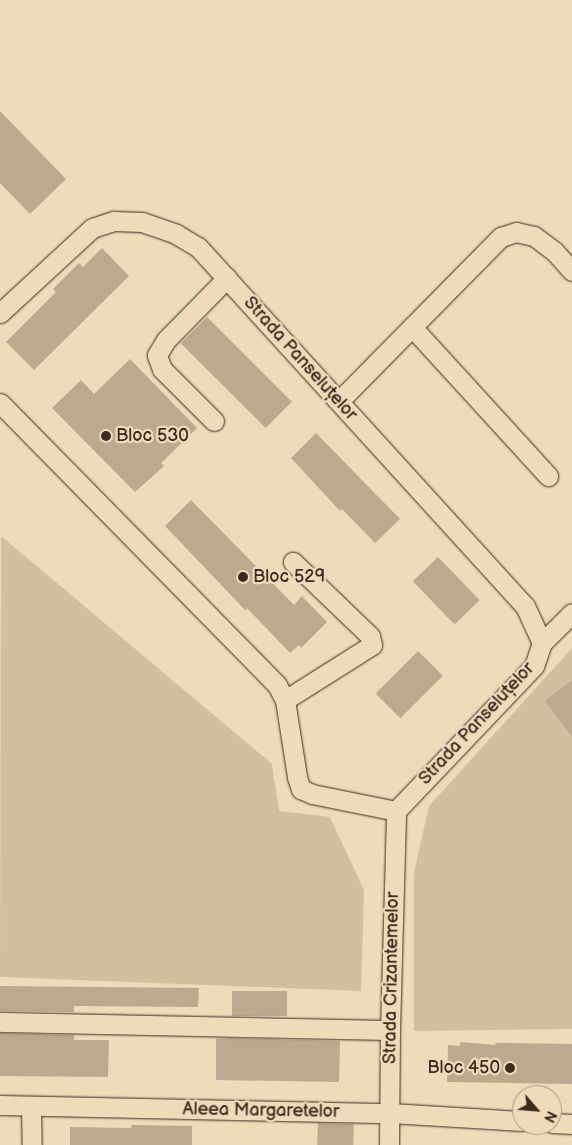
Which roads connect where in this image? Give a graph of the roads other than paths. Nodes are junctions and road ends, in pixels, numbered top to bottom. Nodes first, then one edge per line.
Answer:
1 (572, 272) edge
2 (227, 278) junction
3 (0, 313) edge
4 (412, 327) junction
5 (339, 401) junction
6 (0, 404) edge
7 (214, 421) dead end
8 (548, 476) dead end
9 (293, 562) dead end
10 (572, 613) edge
11 (542, 643) junction
12 (285, 700) junction
13 (396, 811) junction
14 (0, 1022) edge
15 (390, 1030) junction
16 (0, 1105) edge
17 (31, 1106) junction
18 (390, 1113) junction
19 (512, 1120) edge
20 (32, 1145) edge
21 (389, 1145) edge

1 - 4 street
2 - 3 street, Strada Panseluțelor
2 - 5 street, Strada Panseluțelor
2 - 7 street
4 - 5 street
4 - 8 street
5 - 11 street, Strada Panseluțelor
6 - 12 street
9 - 12 street
10 - 11 street
11 - 13 street, Strada Panseluțelor
12 - 13 street
13 - 15 street, Strada Crizantemelor
14 - 15 street
15 - 18 street, Strada Crizantemelor
16 - 17 street, Aleea Margaretelor
17 - 18 street, Aleea Margaretelor
17 - 20 street
18 - 19 street, Aleea Margaretelor
18 - 21 street, Strada Crizantemelor

